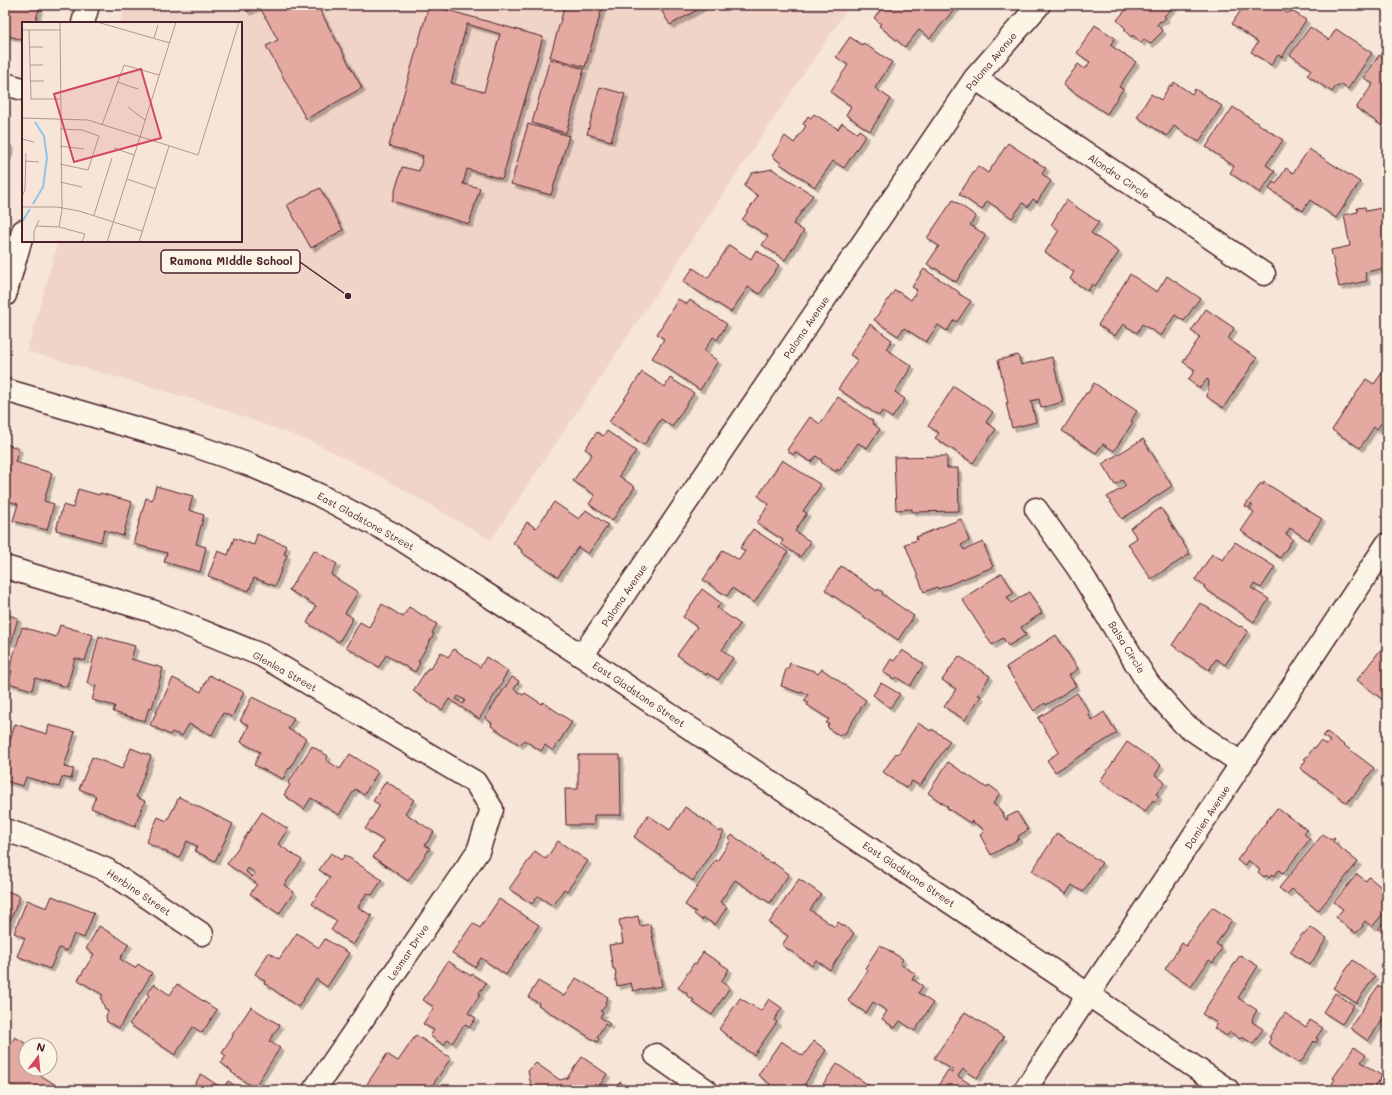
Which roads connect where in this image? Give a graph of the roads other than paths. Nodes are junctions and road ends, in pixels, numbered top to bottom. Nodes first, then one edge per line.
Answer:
1 (88, 5) edge
2 (1039, 5) edge
3 (83, 22) edge
4 (976, 78) junction
5 (5, 84) edge
6 (22, 89) edge
7 (22, 235) edge
8 (1264, 274) dead end
9 (5, 295) edge
10 (5, 390) edge
11 (1036, 509) dead end
12 (1387, 544) edge
13 (5, 567) edge
14 (582, 656) junction
15 (1241, 763) junction
16 (492, 809) joint
17 (5, 830) edge
18 (202, 934) dead end
19 (1089, 995) junction
20 (656, 1055) dead end
21 (314, 1090) edge
22 (706, 1090) edge
23 (1026, 1090) edge
24 (1228, 1090) edge

1 - 3 street
2 - 4 street, Paloma Avenue
4 - 8 street, Alondra Circle
4 - 14 street, Paloma Avenue
5 - 6 street
7 - 9 street
10 - 14 street, East Gladstone Street
11 - 15 street, Balsa Circle
12 - 15 street, Damien Avenue
13 - 16 street, Glenlea Street
14 - 19 street, East Gladstone Street
15 - 19 street, Damien Avenue
16 - 21 street, Lesmar Drive
17 - 18 street, Herbine Street
19 - 23 street, Damien Avenue
19 - 24 street, East Gladstone Street
20 - 22 street

